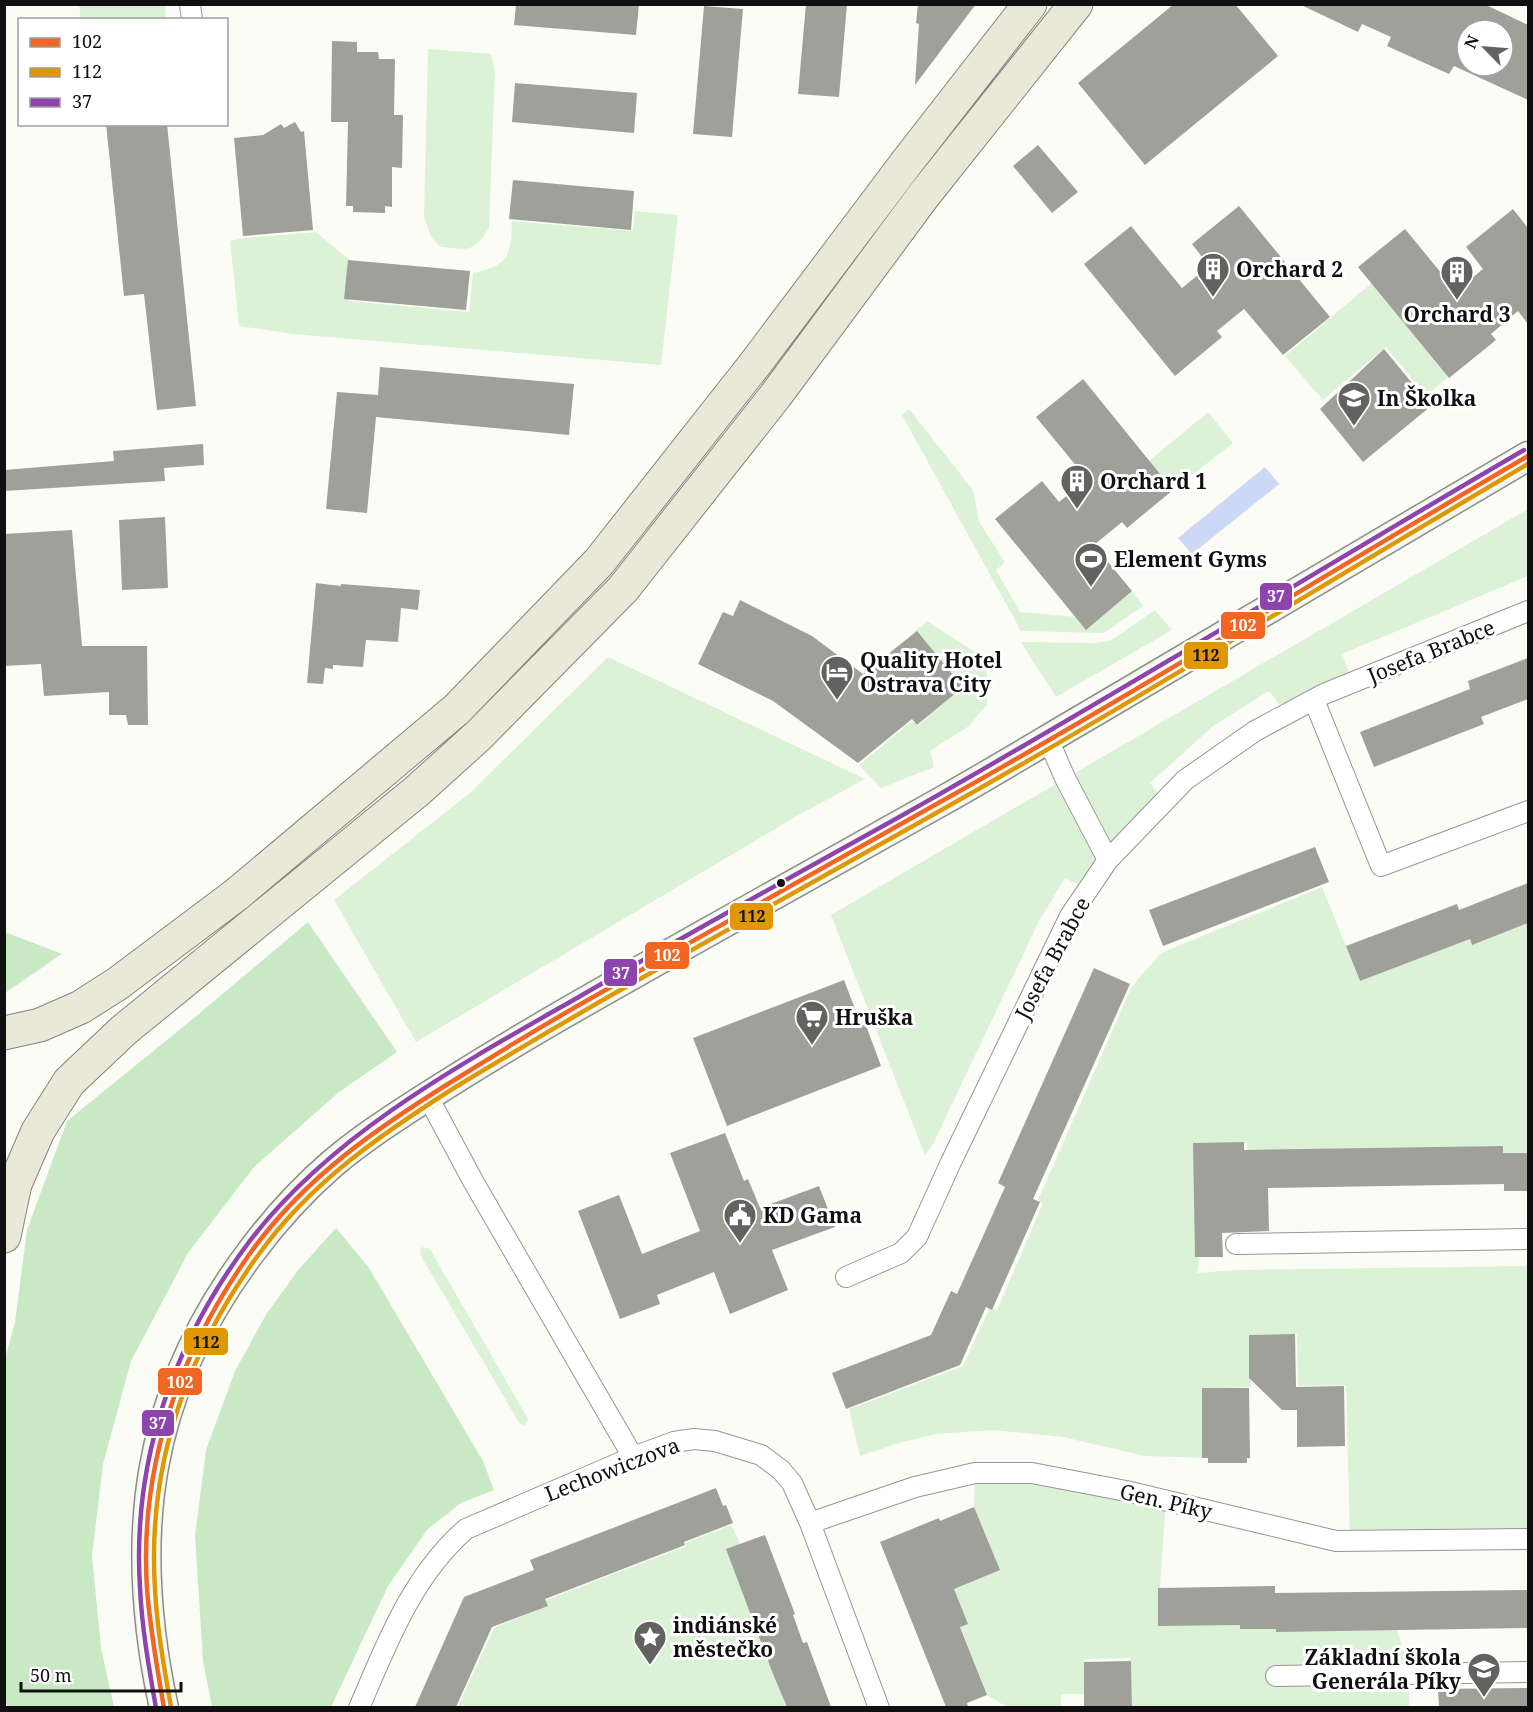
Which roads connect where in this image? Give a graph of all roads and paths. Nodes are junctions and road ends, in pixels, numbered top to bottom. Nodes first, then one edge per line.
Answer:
1 (1030, 4) edge
2 (1076, 4) edge
3 (1528, 456) edge
4 (1528, 611) edge
5 (1314, 700) junction
6 (1048, 739) junction
7 (1528, 811) edge
8 (1108, 860) junction
9 (4, 1033) edge
10 (428, 1096) junction
11 (4, 1236) edge
12 (1528, 1239) edge
13 (1236, 1244) dead end
14 (846, 1277) dead end
15 (633, 1457) junction
16 (810, 1523) junction
17 (1528, 1539) edge
18 (1528, 1672) edge
19 (1276, 1676) dead end
20 (164, 1707) edge
21 (360, 1707) edge
22 (879, 1707) edge

1 - 9 highway
2 - 11 highway
3 - 6 street
4 - 5 street, Josefa Brabce
5 - 7 street
5 - 8 street, Josefa Brabce
6 - 8 street
6 - 10 street
8 - 14 street, Josefa Brabce
10 - 15 street
10 - 20 street
12 - 13 street
15 - 16 street, Lechowiczova
15 - 21 street, Lechowiczova
16 - 17 street, Gen. Píky
16 - 22 street, Lechowiczova
18 - 19 street

